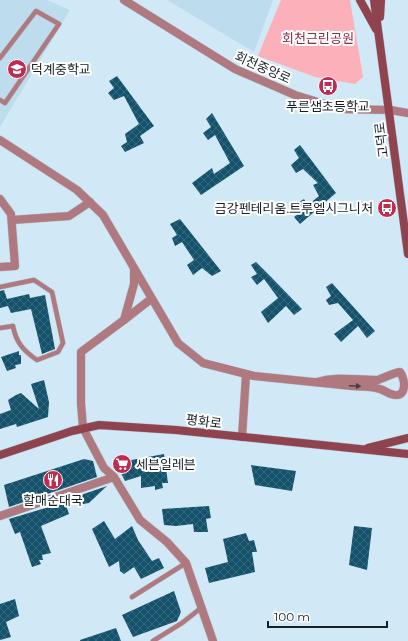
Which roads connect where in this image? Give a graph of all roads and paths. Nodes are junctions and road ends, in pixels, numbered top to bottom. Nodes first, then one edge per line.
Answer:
1 (124, 0) edge
2 (360, 0) edge
3 (374, 0) edge
4 (381, 0) edge
5 (378, 34) junction
6 (0, 58) edge
7 (0, 100) edge
8 (390, 110) junction
9 (408, 113) edge
10 (0, 140) edge
11 (0, 199) edge
12 (90, 202) junction
13 (12, 220) junction
14 (408, 254) edge
15 (0, 266) edge
16 (134, 269) junction
17 (0, 287) edge
18 (151, 299) junction
19 (124, 320) junction
20 (0, 328) edge
21 (246, 375) junction
22 (317, 382) junction
23 (83, 428) junction
24 (242, 437) junction
25 (408, 438) edge
26 (363, 449) junction
27 (408, 454) edge
28 (0, 455) edge
29 (114, 477) junction
30 (0, 516) edge
31 (186, 563) junction
32 (132, 597) dead end
33 (201, 608) junction
34 (153, 641) edge
35 (213, 641) edge

1 - 8 street, 회천중앙로
2 - 5 main road
3 - 5 main road, 고덕로
4 - 5 main road
5 - 8 main road, 고덕로
6 - 7 lane
8 - 9 street, 회천중앙로
8 - 14 main road, 고덕로
10 - 12 street
11 - 13 street
12 - 13 street
12 - 16 street
13 - 15 street
16 - 18 street
16 - 19 street
17 - 20 lane
18 - 19 street
18 - 21 street
19 - 23 street
21 - 22 street
21 - 24 street
22 -> 22 street
23 - 24 main road, 평화로
23 - 28 main road, 평화로
23 - 29 street
24 - 26 main road, 평화로
25 - 26 main road
26 - 27 main road, 평화로
29 - 30 street
29 - 31 street
31 - 32 lane
31 - 33 street
33 - 34 lane
33 - 35 street

